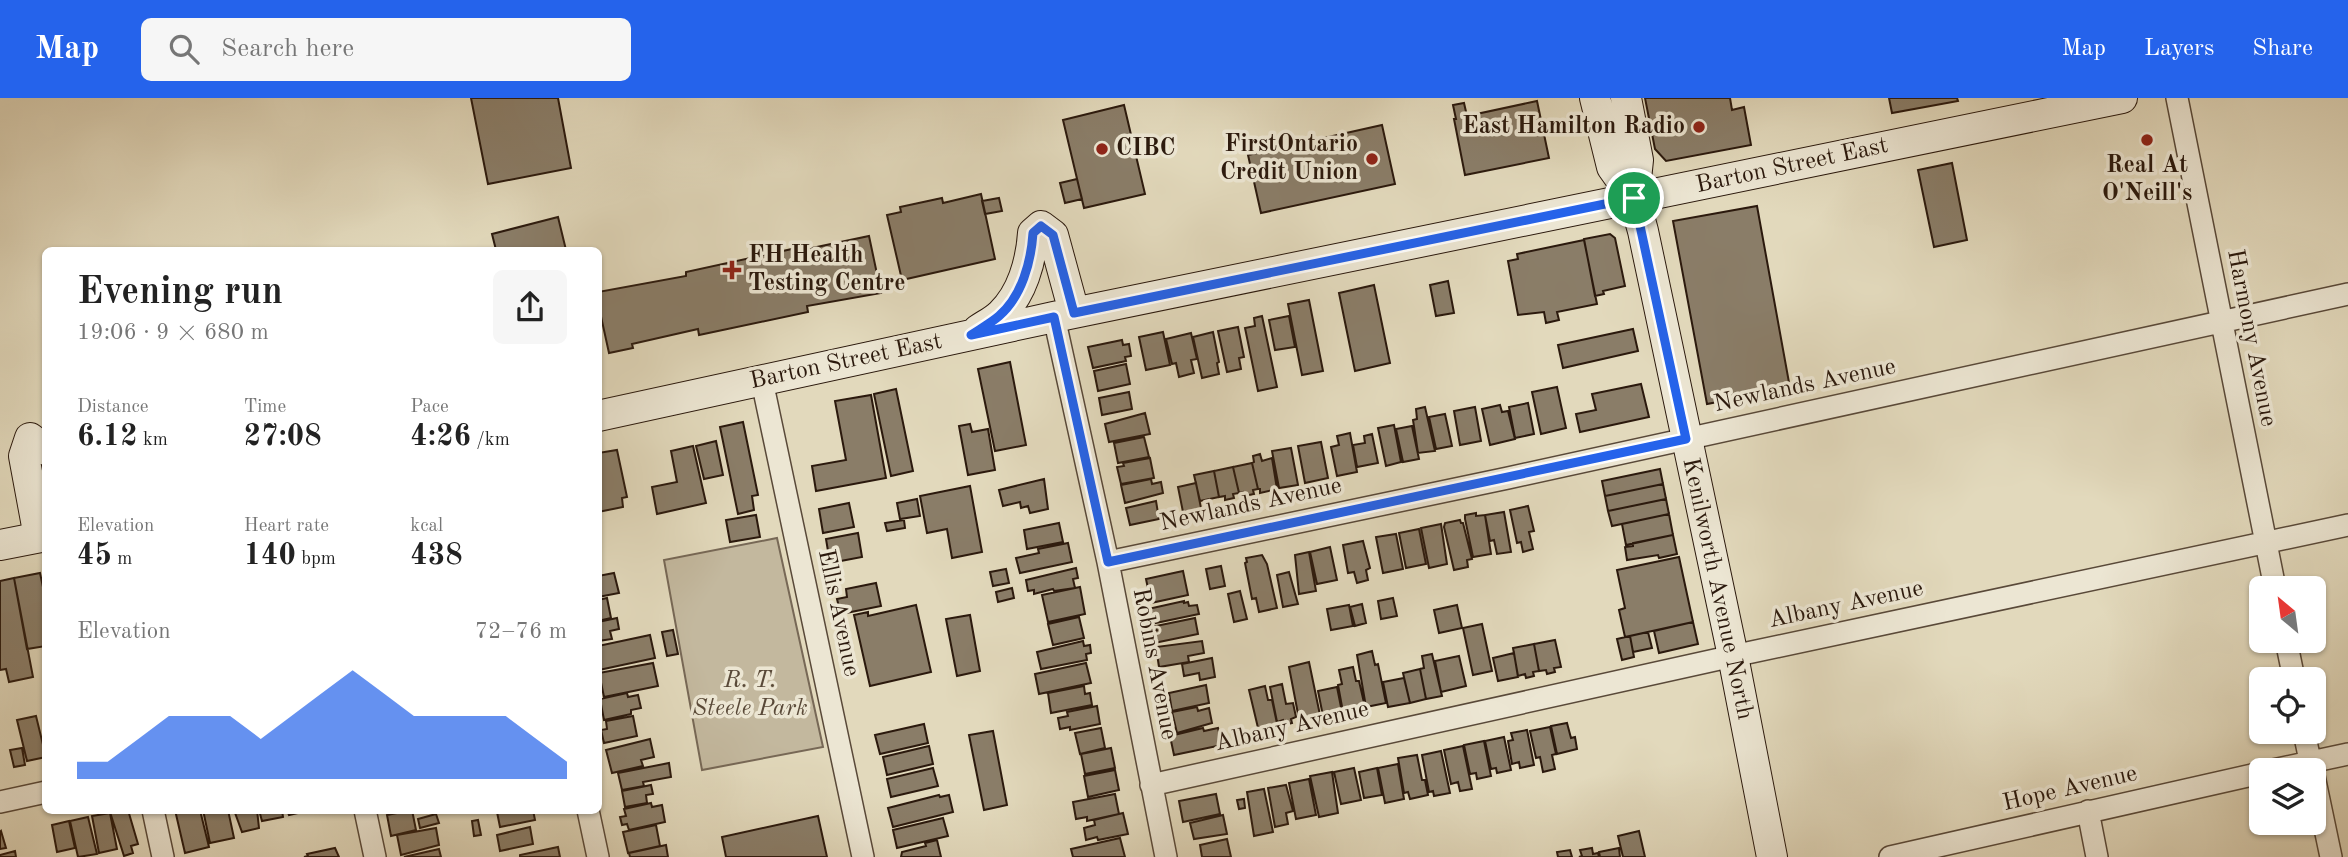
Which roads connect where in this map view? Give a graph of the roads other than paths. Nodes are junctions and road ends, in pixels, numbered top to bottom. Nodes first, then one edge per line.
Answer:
1 (1595, 98) edge
2 (1626, 98) edge
3 (2122, 98) edge
4 (2177, 98) edge
5 (2082, 102) edge
6 (1634, 198) junction
7 (2348, 295) edge
8 (1064, 315) junction
9 (2221, 321) junction
10 (971, 335) junction
11 (762, 381) junction
12 (602, 415) edge
13 (1686, 439) junction
14 (42, 447) edge
15 (2348, 525) edge
16 (42, 536) edge
17 (2266, 543) junction
18 (0, 545) edge
19 (1108, 562) junction
20 (2273, 576) edge
21 (1733, 656) junction
22 (2348, 754) edge
23 (2326, 763) edge
24 (2249, 776) edge
25 (1151, 785) junction
26 (42, 794) edge
27 (0, 802) edge
28 (2088, 811) junction
29 (154, 814) edge
30 (366, 814) edge
31 (589, 814) edge
32 (2326, 834) edge
33 (163, 857) edge
34 (375, 857) edge
35 (598, 857) edge
36 (863, 857) edge
37 (1166, 857) edge
38 (1772, 857) edge
39 (1890, 857) edge
40 (2097, 857) edge
41 (2331, 857) edge

1 - 6 main road, Kenilworth Avenue North
2 - 6 main road, Kenilworth Avenue North
3 - 5 main road, Barton Street East
4 - 9 street, Harmony Avenue
5 - 6 main road, Barton Street East
6 - 8 main road, Barton Street East
6 - 13 main road, Kenilworth Avenue North
7 - 9 street, Newlands Avenue
8 - 10 main road, Barton Street East
8 - 10 main road
8 - 19 street, Robins Avenue
9 - 13 street, Newlands Avenue
9 - 17 street, Harmony Avenue
10 - 11 main road, Barton Street East
11 - 12 main road, Barton Street East
11 - 36 street, Ellis Avenue
13 - 19 street, Newlands Avenue
13 - 21 main road, Kenilworth Avenue North
14 - 16 main road
15 - 17 street, Albany Avenue
16 - 18 main road
17 - 20 street, Harmony Avenue
17 - 21 street, Albany Avenue
19 - 25 street, Robins Avenue
21 - 25 street, Albany Avenue
21 - 38 main road, Kenilworth Avenue North
22 - 23 street
24 - 28 street, Hope Avenue
25 - 37 street, Robins Avenue
26 - 27 street
28 - 39 street, Hope Avenue
28 - 40 street
29 - 33 street
30 - 34 street
31 - 35 street
32 - 41 street

